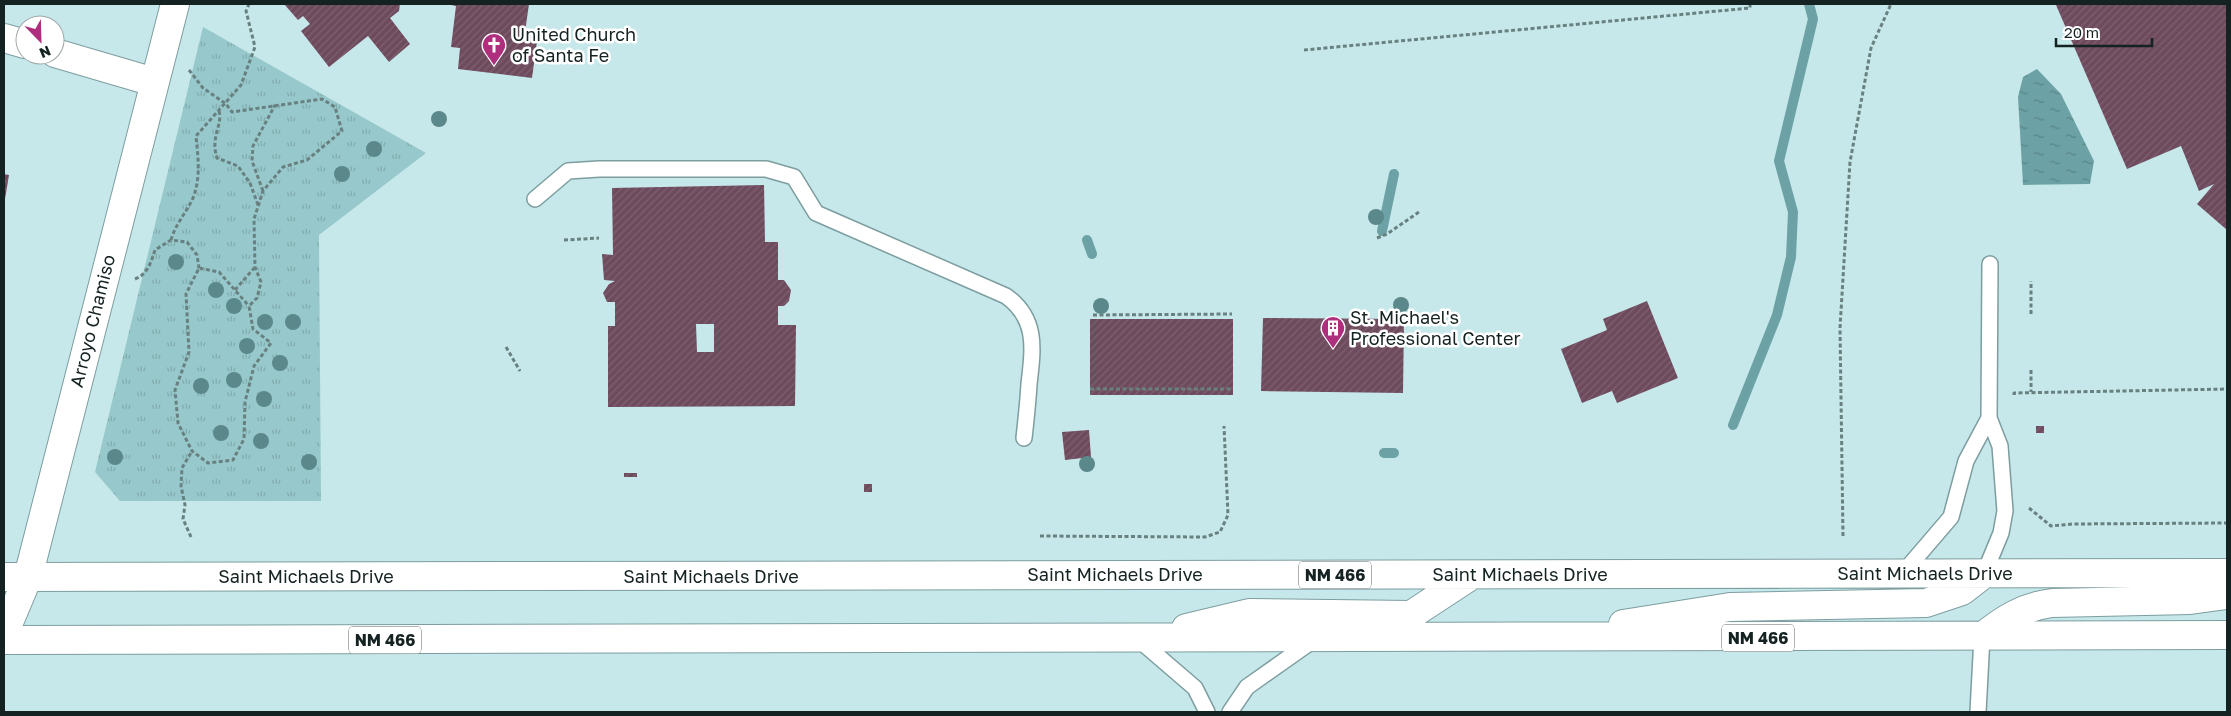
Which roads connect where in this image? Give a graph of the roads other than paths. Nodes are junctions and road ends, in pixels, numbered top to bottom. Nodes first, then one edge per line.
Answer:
1 (175, 4) edge
2 (65, 56) edge
3 (154, 82) junction
4 (535, 199) dead end
5 (1990, 264) dead end
6 (1989, 418) junction
7 (1024, 438) dead end
8 (1903, 573) junction
9 (2227, 573) edge
10 (1984, 574) junction
11 (1472, 576) junction
12 (16, 577) edge
13 (2227, 595) edge
14 (4, 634) edge
15 (2227, 635) edge
16 (1982, 637) junction
17 (1317, 638) junction
18 (1535, 638) junction
19 (1138, 639) junction
20 (4, 640) edge
21 (1207, 712) edge
22 (1230, 712) edge
23 (1978, 712) edge

1 - 3 main road, Arroyo Chamiso
2 - 3 main road
3 - 12 main road, Arroyo Chamiso
4 - 7 lane
5 - 6 lane
6 - 8 lane
6 - 10 lane
8 - 10 main road, Saint Michaels Drive / NM 466
8 - 11 main road, Saint Michaels Drive / NM 466
9 - 10 main road, Saint Michaels Drive / NM 466
10 - 18 main road
11 - 12 main road, Saint Michaels Drive / NM 466
11 - 19 main road
12 - 14 main road, Arroyo Chamiso
13 - 16 main road
15 - 16 main road, NM 466
16 - 18 main road, NM 466
16 - 23 lane
17 - 18 main road, NM 466
17 - 19 main road, NM 466
17 - 22 lane
19 - 20 main road, NM 466
19 - 21 lane

